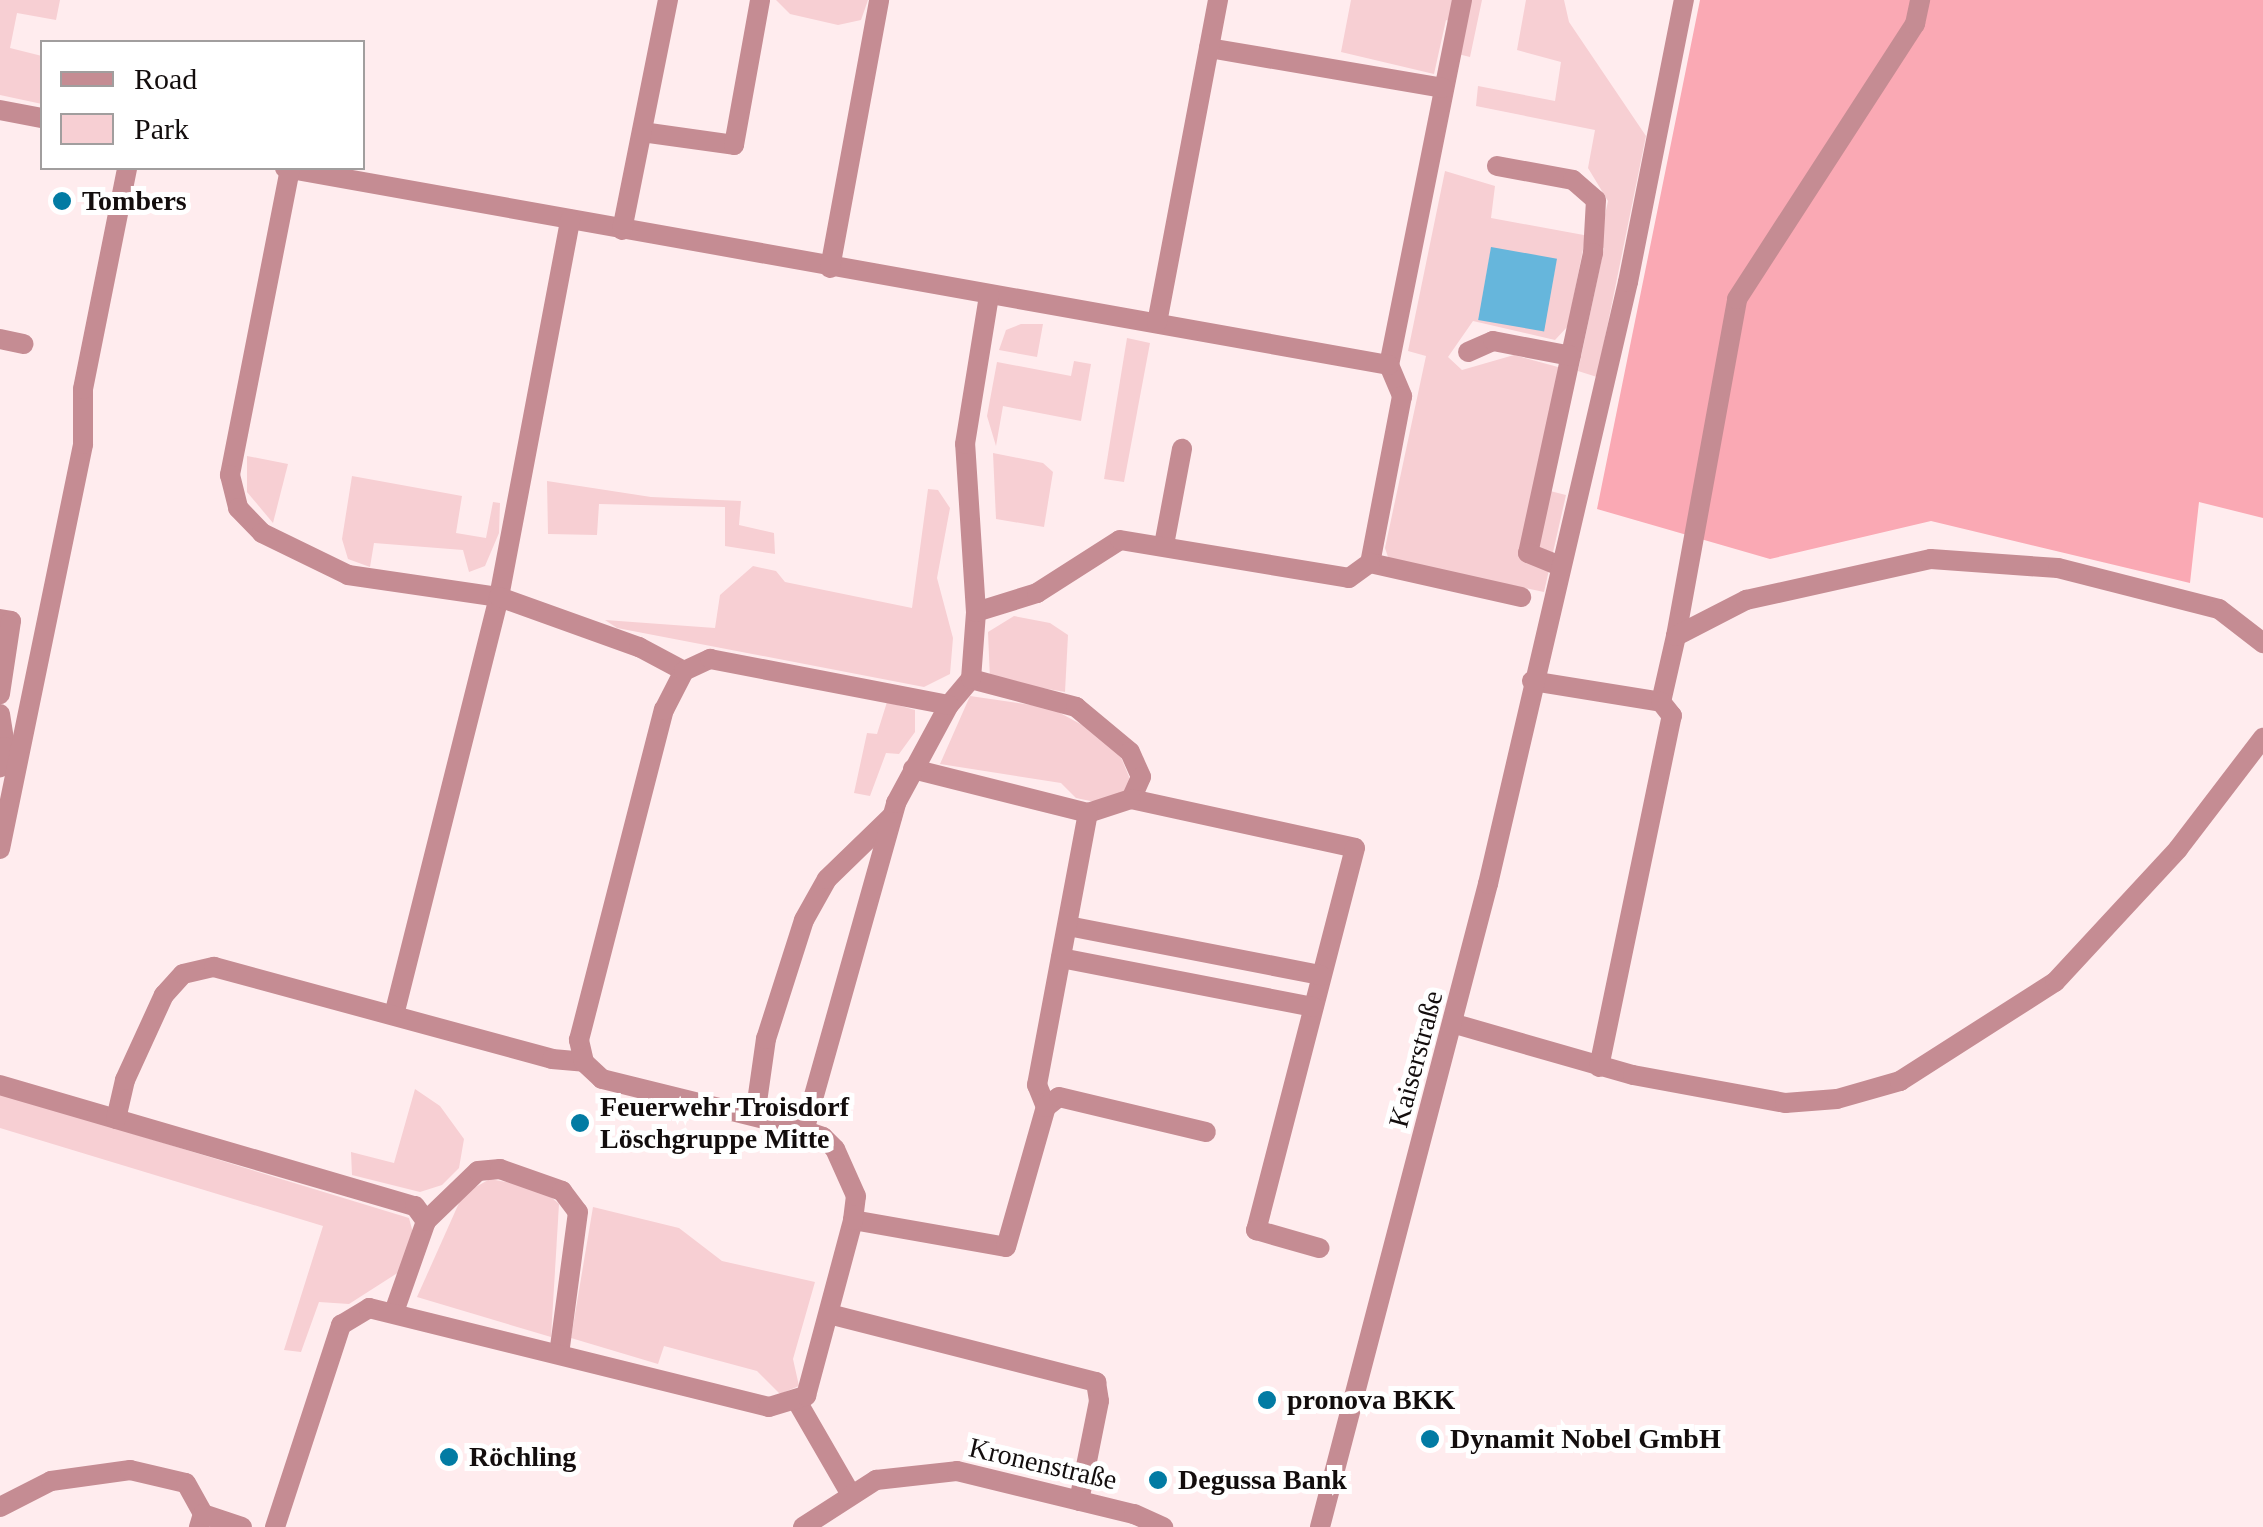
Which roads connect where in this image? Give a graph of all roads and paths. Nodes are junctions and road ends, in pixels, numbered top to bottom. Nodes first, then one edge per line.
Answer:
1 (668, 0) edge
2 (760, 0) edge
3 (880, 0) edge
4 (1218, 0) edge
5 (1462, 0) edge
6 (1684, 0) edge
7 (1920, 0) edge
8 (1209, 48) junction
9 (1443, 88) junction
10 (0, 110) edge
11 (40, 118) edge
12 (642, 132) junction
13 (1497, 166) dead end
14 (128, 170) edge
15 (288, 170) edge
16 (299, 170) edge
17 (570, 220) junction
18 (622, 230) junction
19 (830, 268) junction
20 (989, 295) junction
21 (1157, 323) junction
22 (0, 339) edge
23 (23, 344) dead end
24 (1468, 352) dead end
25 (1570, 356) junction
26 (1389, 365) junction
27 (1182, 449) dead end
28 (1164, 545) junction
29 (1370, 563) junction
30 (1561, 566) junction
31 (499, 597) junction
32 (1521, 597) dead end
33 (976, 612) junction
34 (0, 619) edge
35 (1676, 636) junction
36 (2263, 644) edge
37 (684, 672) junction
38 (971, 679) junction
39 (1532, 682) junction
40 (0, 694) edge
41 (1661, 702) junction
42 (949, 705) junction
43 (0, 714) edge
44 (2263, 738) edge
45 (0, 767) edge
46 (913, 769) junction
47 (1130, 799) junction
48 (1088, 813) junction
49 (893, 814) junction
50 (0, 849) edge
51 (1068, 926) junction
52 (1172, 946) junction
53 (1061, 958) junction
54 (1321, 975) junction
55 (1166, 980) junction
56 (1313, 1007) junction
57 (394, 1015) junction
58 (1454, 1024) junction
59 (584, 1062) junction
60 (1599, 1067) junction
61 (0, 1085) edge
62 (1046, 1107) junction
63 (755, 1116) junction
64 (116, 1119) junction
65 (804, 1130) junction
66 (1206, 1132) dead end
67 (853, 1220) junction
68 (426, 1221) junction
69 (1319, 1248) dead end
70 (394, 1312) junction
71 (829, 1314) junction
72 (559, 1354) junction
73 (798, 1403) junction
74 (0, 1483) edge
75 (850, 1493) junction
76 (1080, 1500) junction
77 (9, 1502) edge
78 (201, 1520) edge
79 (242, 1527) edge
80 (275, 1527) edge
81 (803, 1527) edge
82 (1163, 1527) edge
83 (1320, 1527) edge

1 - 12 street
2 - 12 street
3 - 19 street
4 - 8 street
5 - 9 street
6 - 30 street, Kaiserstraße
7 - 35 street
8 - 9 street
8 - 21 street
9 - 26 street
10 - 11 street
12 - 18 street
13 - 25 street
14 - 50 street
15 - 31 street
16 - 17 street
17 - 18 street
17 - 31 street
18 - 19 street
19 - 20 street
20 - 21 street
20 - 33 street
21 - 26 street
22 - 23 street
24 - 25 street
25 - 30 street
26 - 29 street
27 - 28 street
28 - 29 street
28 - 33 street
29 - 32 street
30 - 39 street, Kaiserstraße
31 - 37 street
31 - 57 street
33 - 38 street
34 - 40 street
35 - 36 street
35 - 41 street
37 - 42 street
37 - 59 street
38 - 42 street
38 - 47 street
39 - 41 street
39 - 58 street, Kaiserstraße
41 - 60 street
42 - 46 street
43 - 45 street
44 - 60 street
46 - 48 street
46 - 49 street
47 - 48 street
47 - 54 street
48 - 51 street
49 - 63 street
49 - 65 street
51 - 52 street
51 - 53 street
52 - 54 street
52 - 55 street
53 - 55 street
53 - 62 street
54 - 56 street
55 - 56 street
56 - 69 street
57 - 59 street
57 - 64 street
58 - 60 street
58 - 83 street, Kaiserstraße
59 - 63 street
61 - 64 street
62 - 66 street
62 - 67 street
63 - 65 street
64 - 68 street
65 - 67 street
67 - 71 street
68 - 70 street
68 - 72 street
70 - 72 street
70 - 80 street
71 - 73 street
71 - 76 street
72 - 73 street
73 - 75 street
74 - 77 street
75 - 76 street, Kronenstraße
75 - 81 street, Kronenstraße
76 - 82 street, Kronenstraße
77 - 78 street
78 - 79 street

